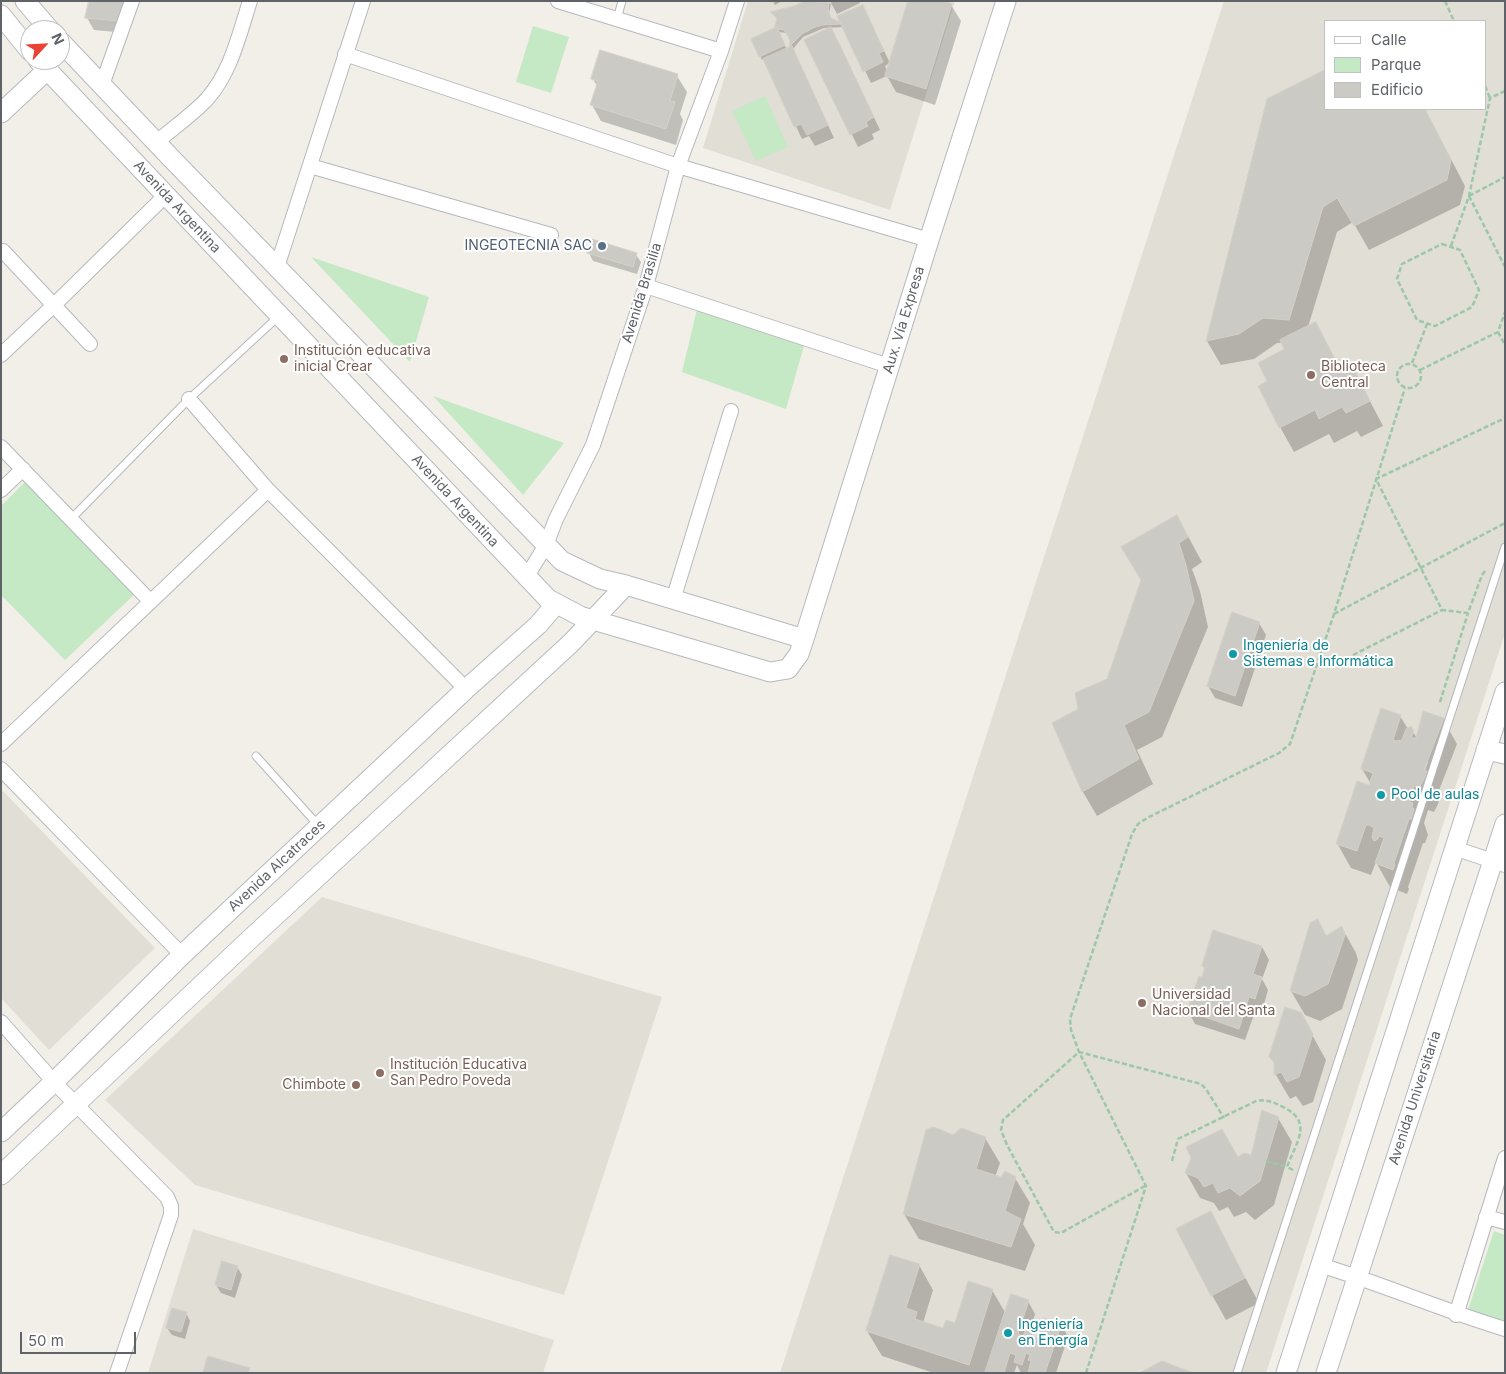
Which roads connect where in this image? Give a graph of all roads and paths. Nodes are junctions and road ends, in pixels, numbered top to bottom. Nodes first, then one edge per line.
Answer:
1 (25, 1) edge
2 (132, 1) edge
3 (250, 1) edge
4 (362, 1) edge
5 (558, 1) edge
6 (622, 1) edge
7 (737, 1) edge
8 (1006, 1) edge
9 (1445, 1) edge
10 (1, 15) edge
11 (616, 19) junction
12 (41, 20) edge
13 (1454, 20) edge
14 (20, 38) edge
15 (721, 51) junction
16 (70, 52) edge
17 (345, 54) junction
18 (70, 59) edge
19 (77, 59) junction
20 (30, 70) edge
21 (48, 70) edge
22 (102, 85) junction
23 (1486, 88) edge
24 (1505, 92) edge
25 (1490, 98) junction
26 (1, 113) edge
27 (139, 124) junction
28 (157, 142) junction
29 (120, 146) junction
30 (310, 166) junction
31 (678, 166) junction
32 (1505, 177) edge
33 (166, 194) junction
34 (1469, 196) junction
35 (551, 236) dead end
36 (929, 240) junction
37 (1451, 246) junction
38 (2, 251) dead end
39 (1505, 266) edge
40 (277, 267) junction
41 (646, 286) junction
42 (53, 306) junction
43 (1505, 312) edge
44 (280, 316) junction
45 (1427, 324) junction
46 (1498, 332) junction
47 (90, 344) dead end
48 (1505, 345) edge
49 (1, 355) edge
50 (1412, 363) junction
51 (889, 366) junction
52 (1420, 370) junction
53 (1405, 388) junction
54 (189, 399) junction
55 (731, 411) dead end
56 (1505, 418) edge
57 (1, 447) edge
58 (23, 469) junction
59 (1376, 479) junction
60 (1, 490) edge
61 (268, 490) junction
62 (71, 519) junction
63 (1505, 523) edge
64 (546, 545) junction
65 (1505, 547) edge
66 (1499, 563) junction
67 (1422, 568) junction
68 (527, 576) junction
69 (626, 585) junction
70 (673, 600) junction
71 (150, 601) junction
72 (556, 604) junction
73 (1442, 610) junction
74 (1468, 613) junction
75 (1334, 614) junction
76 (593, 620) junction
77 (804, 639) junction
78 (1353, 654) dead end
79 (466, 689) junction
80 (1505, 692) edge
81 (1440, 702) dead end
82 (1502, 712) edge
83 (1, 744) edge
84 (1486, 750) junction
85 (1505, 754) edge
86 (256, 756) dead end
87 (1, 769) edge
88 (1505, 824) edge
89 (319, 826) junction
90 (1454, 848) junction
91 (1498, 862) edge
92 (182, 955) junction
93 (1, 1022) edge
94 (1079, 1052) junction
95 (54, 1082) junction
96 (76, 1104) junction
97 (1224, 1118) junction
98 (1, 1132) edge
99 (1505, 1158) edge
100 (1172, 1161) dead end
101 (1266, 1161) dead end
102 (1287, 1167) junction
103 (1301, 1173) junction
104 (1, 1175) edge
105 (1146, 1186) junction
106 (1486, 1217) junction
107 (1505, 1222) edge
108 (1320, 1265) junction
109 (1357, 1276) junction
110 (1456, 1314) junction
111 (1505, 1329) edge
112 (117, 1373) edge
113 (1086, 1373) edge
114 (1236, 1373) edge
115 (1286, 1373) edge
116 (1326, 1373) edge

1 - 12 main road
2 - 22 street
3 - 28 street
4 - 17 street
5 - 11 street
6 - 11 lane
7 - 15 street, Avenida Brasilia
8 - 36 main road, Aux. Vía Expresa
9 - 13 path
10 - 14 main road, Avenida Argentina
11 - 15 street
15 - 31 street, Avenida Brasilia
16 - 19 main road
17 - 30 street
17 - 31 street
18 - 19 main road
19 - 22 main road
20 - 26 main road
21 - 29 main road, Avenida Argentina
22 - 27 main road
23 - 25 path
24 - 25 path
25 - 34 path
27 - 28 main road
27 - 29 main road
28 - 40 main road
29 - 33 main road, Avenida Argentina
30 - 35 street
30 - 40 street
31 - 36 street
31 - 41 street, Avenida Brasilia
32 - 34 path
33 - 42 street
33 - 44 main road, Avenida Argentina
34 - 37 path
34 - 39 path
36 - 51 main road, Aux. Vía Expresa
37 - 45 path
37 - 45 path
38 - 42 street
40 - 64 main road
41 - 51 street
41 - 64 street, Avenida Brasilia
42 - 47 street
42 - 49 street
43 - 46 path
44 - 54 lane
44 - 68 main road, Avenida Argentina
45 - 50 path
46 - 48 path
46 - 52 path
50 - 52 path
50 - 53 path
51 - 77 main road, Aux. Vía Expresa
52 - 53 path
53 - 59 path
54 - 61 street
54 - 62 lane
55 - 70 street
56 - 59 path
57 - 58 street
58 - 60 street
58 - 62 street
59 - 67 path
59 - 75 path
61 - 71 street
61 - 79 street
62 - 71 street
63 - 67 path
64 - 68 street, Avenida Brasilia
64 - 69 main road
65 - 66 lane
66 - 74 path
66 - 103 lane
67 - 73 path
67 - 75 path
68 - 72 main road, Avenida Argentina
69 - 70 main road
69 - 76 main road
70 - 77 main road
71 - 83 street
72 - 76 main road, Avenida Argentina
72 - 79 main road, Avenida Alcatraces
73 - 74 path
73 - 78 path
74 - 81 path
75 - 94 path
76 - 77 main road, Avenida Argentina
76 - 96 main road
79 - 89 main road, Avenida Alcatraces
80 - 82 main road
82 - 84 main road
84 - 85 main road
84 - 90 main road
86 - 89 lane
87 - 92 street
88 - 91 main road, Avenida Universitaria
89 - 92 main road, Avenida Alcatraces
90 - 91 street
90 - 108 main road
91 - 109 main road, Avenida Universitaria
92 - 95 main road, Avenida Alcatraces
93 - 95 street
94 - 97 path
94 - 105 path
94 - 105 path
95 - 96 street
95 - 98 main road, Avenida Alcatraces
96 - 104 main road
96 - 112 street
97 - 100 path
97 - 102 path
99 - 106 street
101 - 102 path
102 - 103 path
103 - 114 lane
105 - 113 path
106 - 107 street
106 - 110 street
108 - 109 street
108 - 115 main road
109 - 110 street
109 - 116 main road, Avenida Universitaria
110 - 111 street

